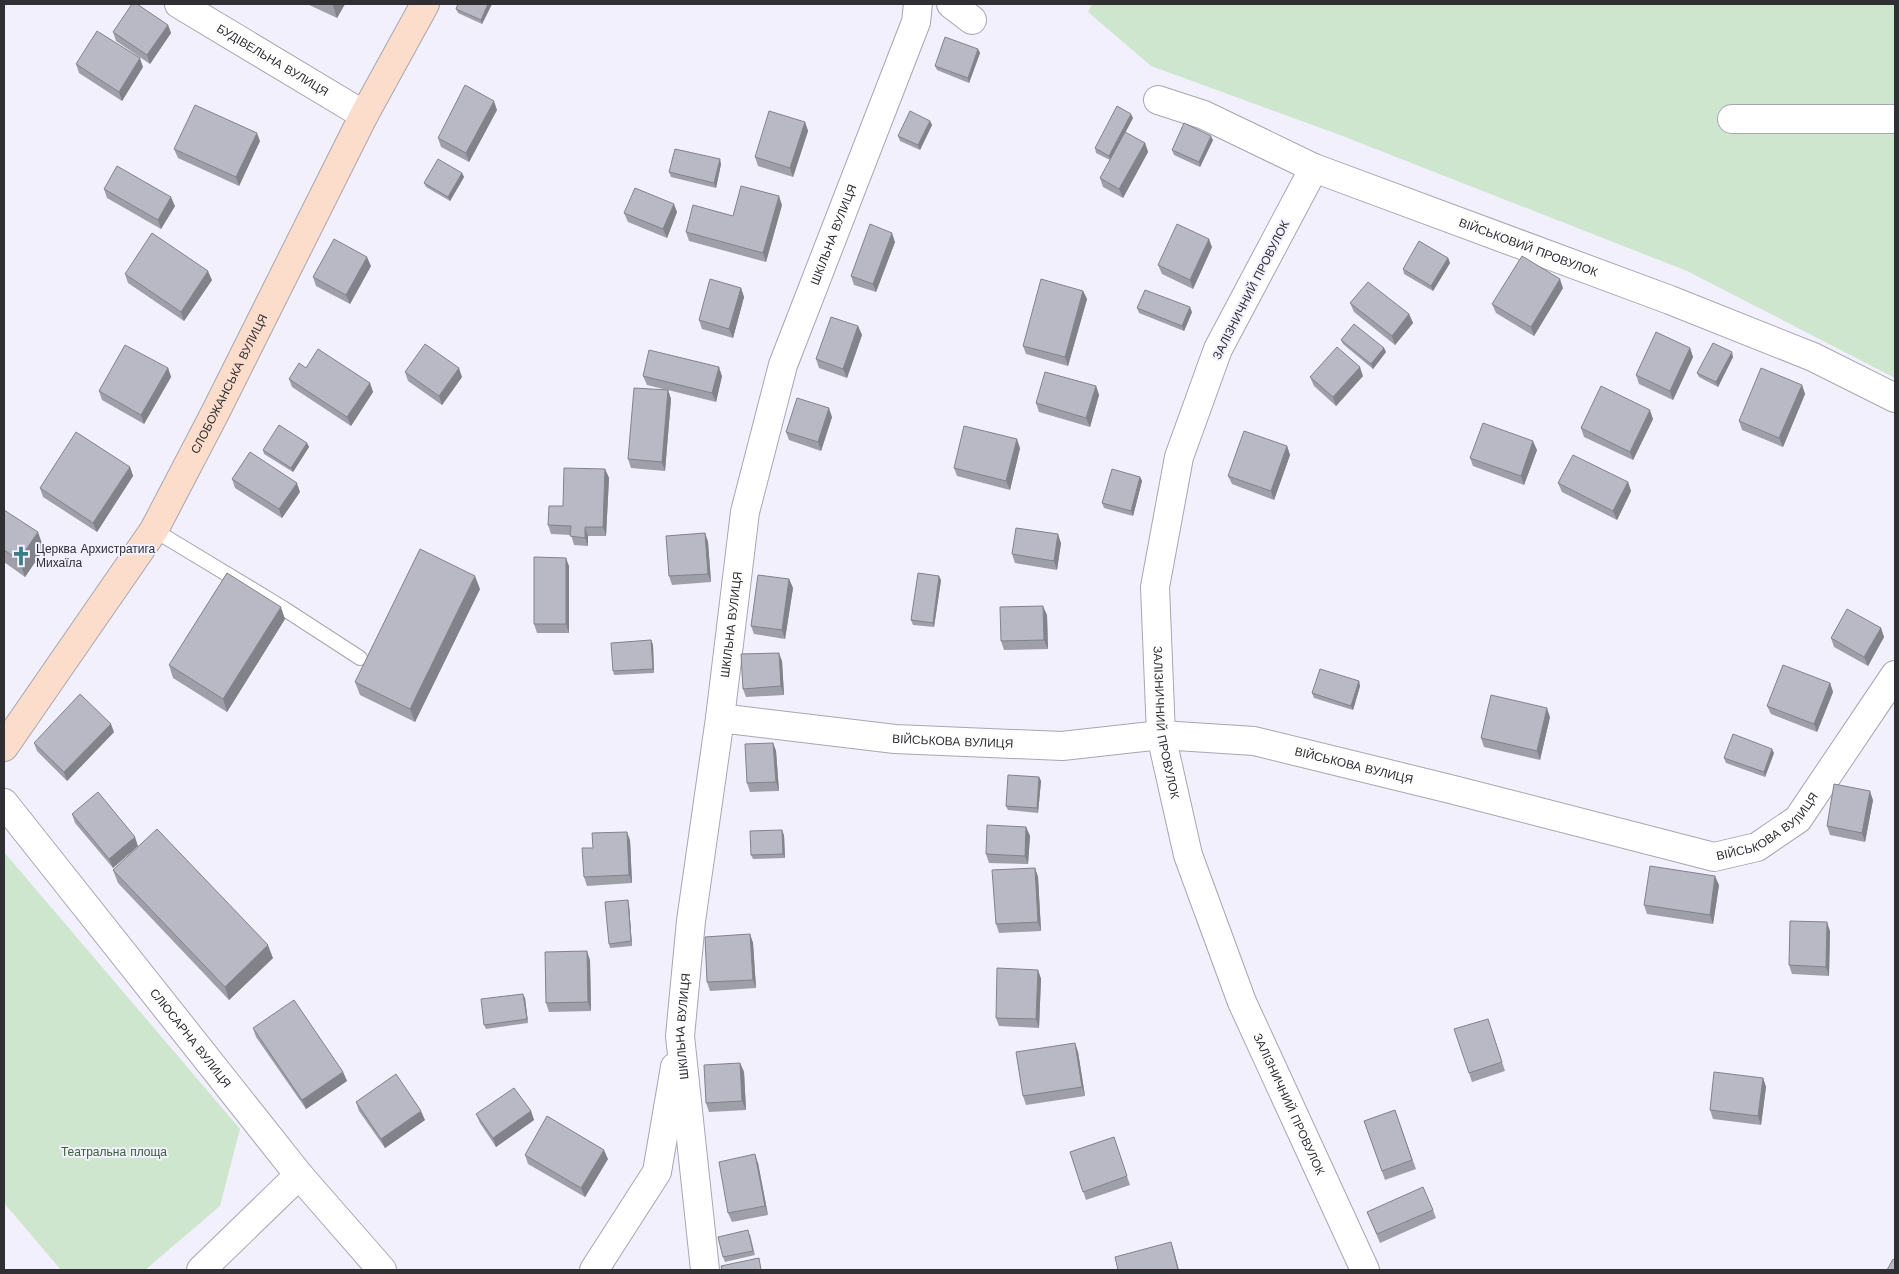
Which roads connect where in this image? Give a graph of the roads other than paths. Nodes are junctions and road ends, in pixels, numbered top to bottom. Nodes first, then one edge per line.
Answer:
1 (179, 4) edge
2 (425, 4) edge
3 (918, 4) edge
4 (1158, 100) dead end
5 (364, 116) junction
6 (1732, 119) dead end
7 (1895, 119) edge
8 (1314, 168) junction
9 (1895, 398) edge
10 (154, 530) junction
11 (360, 658) dead end
12 (1895, 674) edge
13 (720, 718) junction
14 (1161, 735) junction
15 (4, 747) edge
16 (4, 803) edge
17 (680, 1036) junction
18 (299, 1175) junction
19 (201, 1270) edge
20 (382, 1270) edge
21 (594, 1270) edge
22 (705, 1270) edge
23 (1365, 1270) edge

1 - 5 street, БУДІВЕЛЬНА ВУЛИЦЯ
2 - 5 street, СЛОБОЖАНСЬКА ВУЛИЦЯ
3 - 13 street, ШКІЛЬНА ВУЛИЦЯ
4 - 8 street, ВІЙСЬКОВИЙ ПРОВУЛОК
5 - 10 street, СЛОБОЖАНСЬКА ВУЛИЦЯ
6 - 7 street
8 - 9 street, ВІЙСЬКОВИЙ ПРОВУЛОК
8 - 14 street, ЗАЛІЗНИЧНИЙ ПРОВУЛОК
10 - 11 lane
10 - 15 street, СЛОБОЖАНСЬКА ВУЛИЦЯ
12 - 14 street, ВІЙСЬКОВА ВУЛИЦЯ
13 - 14 street, ВІЙСЬКОВА ВУЛИЦЯ
13 - 17 street, ШКІЛЬНА ВУЛИЦЯ
14 - 23 street, ЗАЛІЗНИЧНИЙ ПРОВУЛОК
16 - 18 street, СЛЮСАРНА ВУЛИЦЯ
17 - 21 street
17 - 22 street, ШКІЛЬНА ВУЛИЦЯ
18 - 19 street
18 - 20 street, СЛЮСАРНА ВУЛИЦЯ

